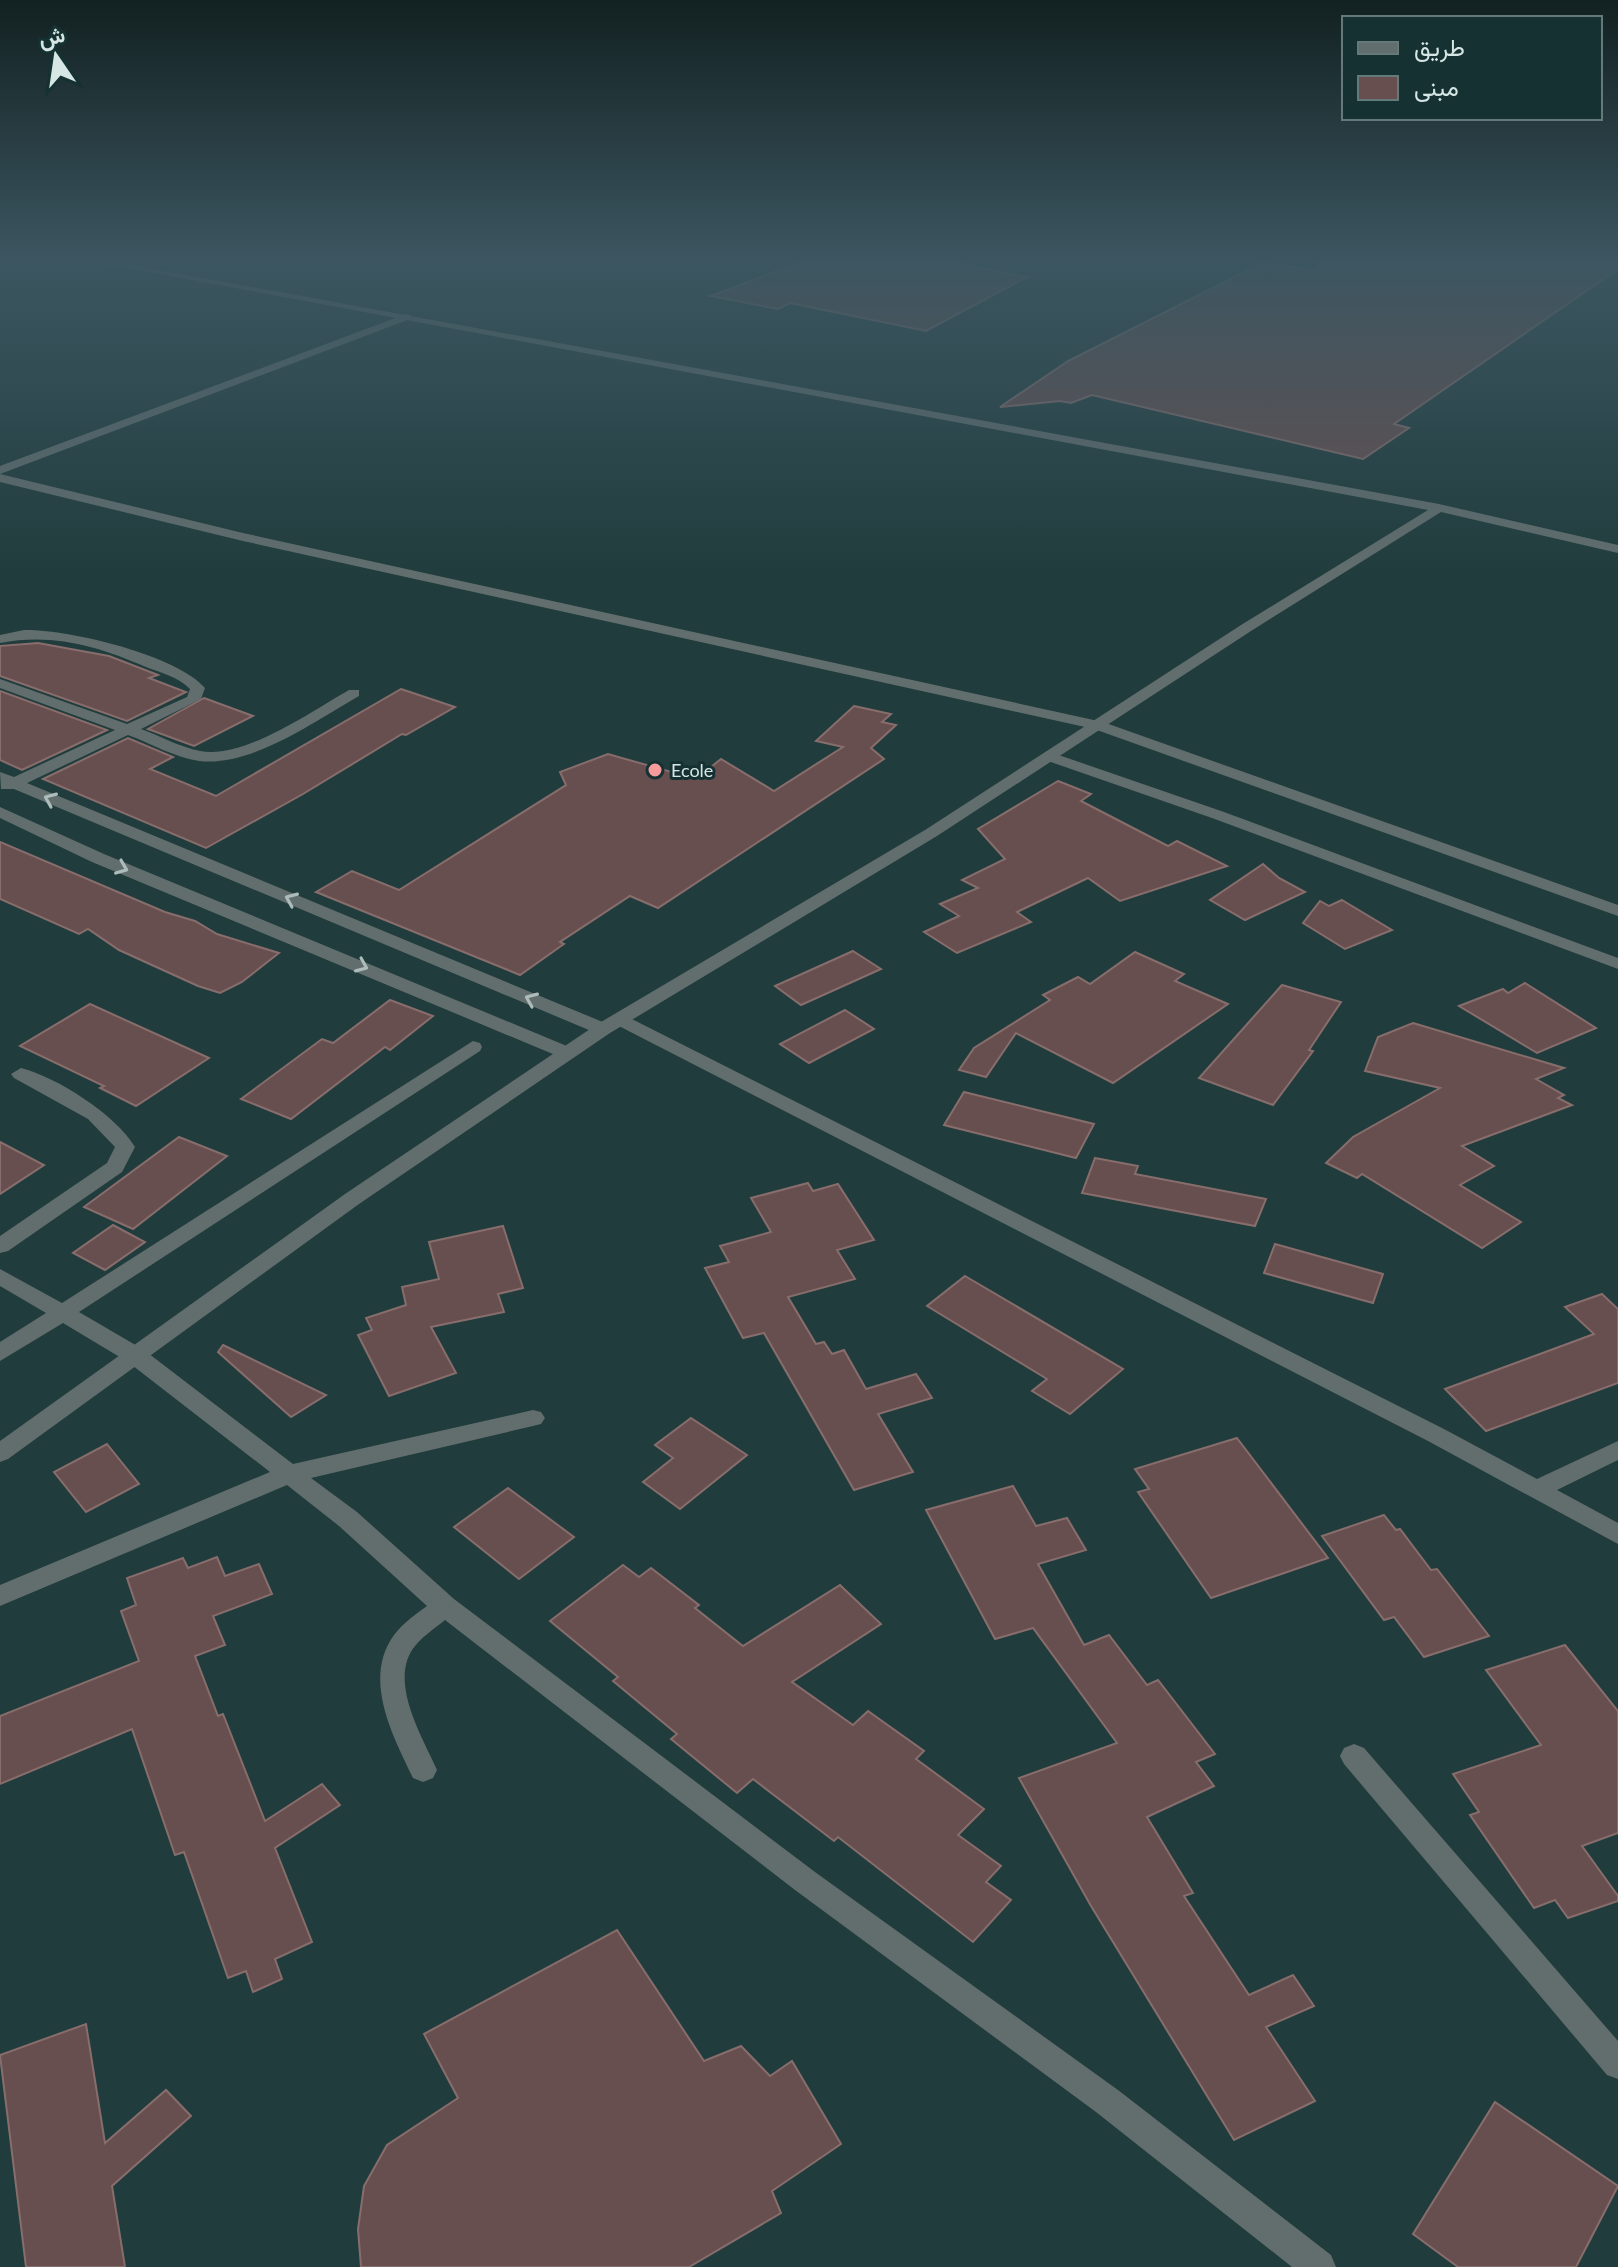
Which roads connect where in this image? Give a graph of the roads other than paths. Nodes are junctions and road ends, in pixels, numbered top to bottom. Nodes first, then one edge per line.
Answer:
1 (269, 369) edge
2 (686, 369) edge
3 (0, 470) edge
4 (0, 478) edge
5 (1439, 508) junction
6 (1618, 549) edge
7 (0, 639) edge
8 (0, 683) edge
9 (354, 693) dead end
10 (1098, 725) junction
11 (129, 728) junction
12 (1050, 757) junction
13 (4, 783) edge
14 (0, 812) edge
15 (1618, 911) edge
16 (1618, 964) edge
17 (612, 1024) junction
18 (473, 1047) dead end
19 (567, 1053) junction
20 (21, 1074) dead end
21 (0, 1246) edge
22 (0, 1276) edge
23 (60, 1311) junction
24 (0, 1353) edge
25 (136, 1356) junction
26 (533, 1418) dead end
27 (1618, 1450) edge
28 (0, 1453) edge
29 (289, 1474) junction
30 (1535, 1490) junction
31 (1618, 1534) edge
32 (0, 1596) edge
33 (445, 1606) junction
34 (1354, 1756) dead end
35 (423, 1770) dead end
36 (1618, 2064) edge
37 (1319, 2267) edge

1 - 3 street
2 - 5 street
4 - 10 street
5 - 6 street
5 - 10 street
7 - 11 street
8 - 11 street
9 - 11 street
10 - 12 street
10 - 15 street
11 - 13 street
12 - 16 street
12 - 17 street
17 -> 13 street
14 -> 19 street
17 - 19 street
17 - 30 street
18 - 23 street
19 - 25 street
20 - 21 street
22 - 23 street
23 - 24 street
23 - 25 street
25 - 28 street
25 - 29 street
26 - 29 street
27 - 30 street
29 - 32 street
29 - 33 street
30 - 31 street
33 - 35 street
33 - 37 street
34 - 36 street

